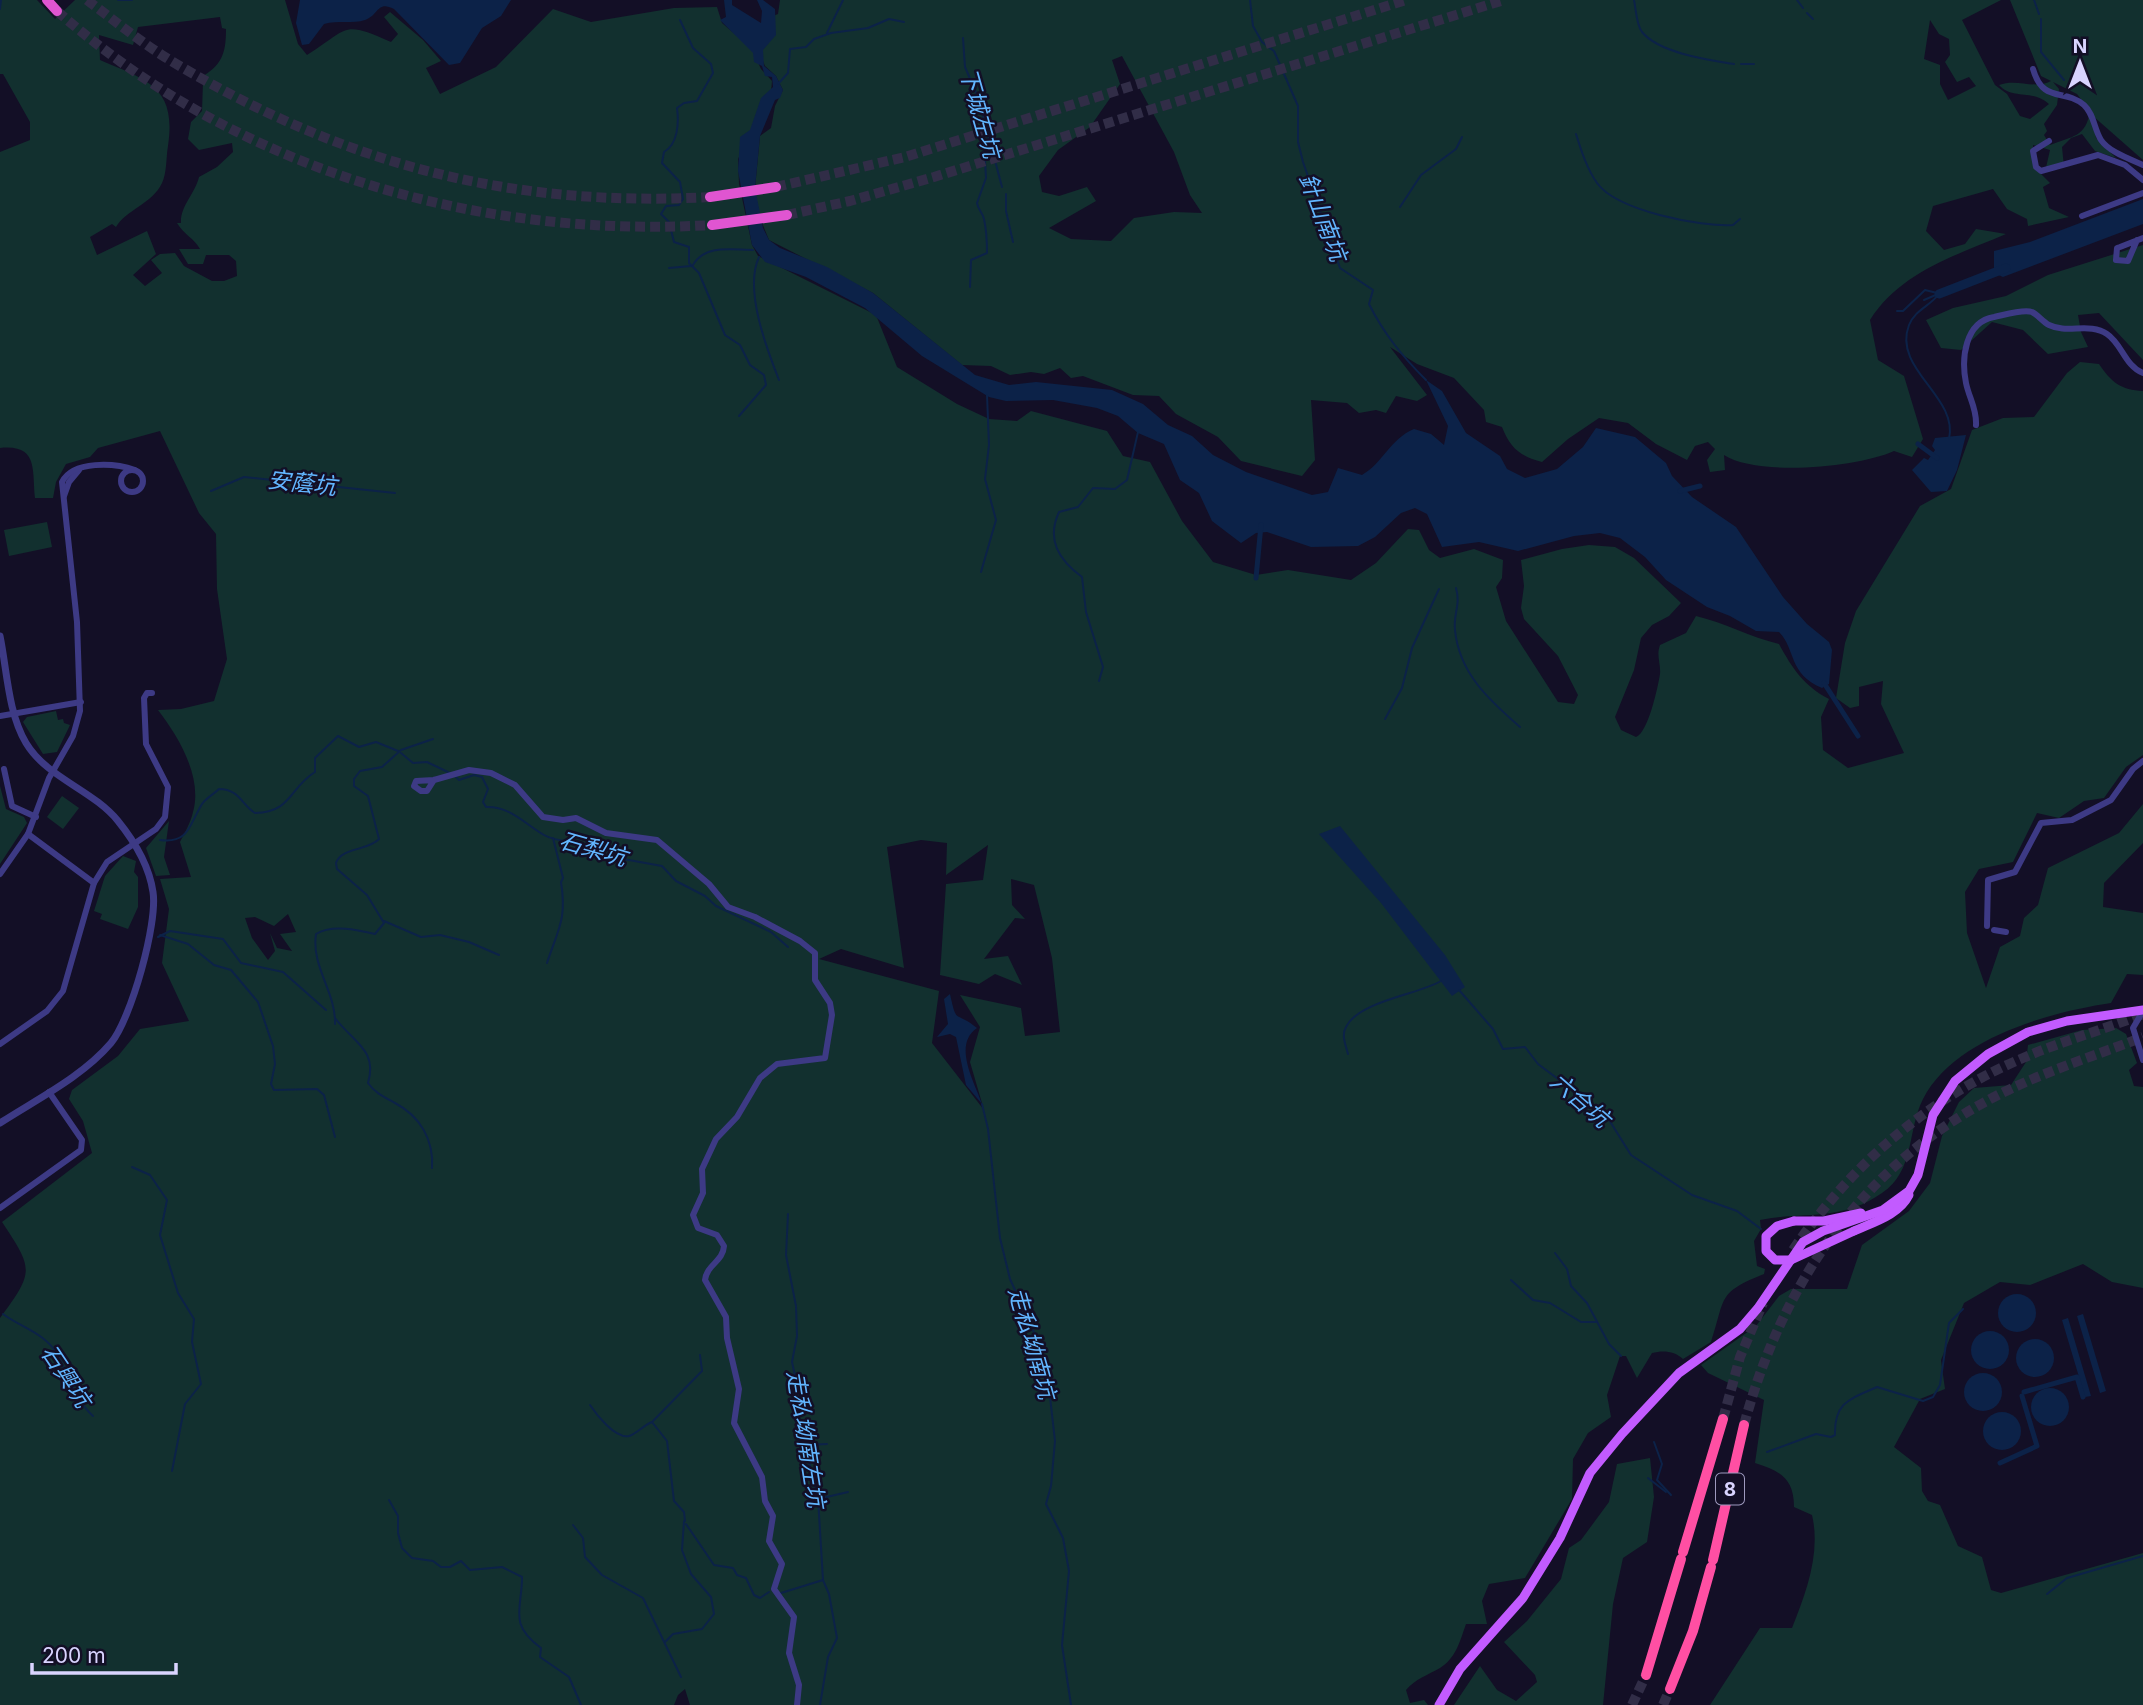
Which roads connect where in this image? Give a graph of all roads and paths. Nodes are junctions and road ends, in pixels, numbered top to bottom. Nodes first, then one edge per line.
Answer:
1 (47, 0) edge
2 (57, 11) tunnel mouth
3 (2033, 69) dead end
4 (2049, 141) dead end
5 (2143, 165) edge
6 (2143, 180) edge
7 (776, 187) tunnel mouth
8 (2143, 193) edge
9 (710, 197) tunnel mouth
10 (787, 215) tunnel mouth
11 (2082, 216) dead end
12 (712, 225) tunnel mouth
13 (2143, 373) edge
14 (1976, 425) dead end
15 (109, 465) junction
16 (135, 470) junction
17 (121, 480) junction
18 (0, 636) edge
19 (4, 672) edge
20 (152, 692) dead end
21 (81, 702) junction
22 (14, 713) junction
23 (0, 716) edge
24 (2143, 761) edge
25 (4, 769) dead end
26 (54, 770) junction
27 (434, 780) dead end
28 (36, 817) junction
29 (28, 834) junction
30 (134, 842) junction
31 (0, 874) edge
32 (94, 883) junction
33 (1987, 926) dead end
34 (1994, 930) dead end
35 (2006, 932) dead end
36 (2143, 1010) edge
37 (0, 1044) edge
38 (2143, 1060) edge
39 (49, 1092) junction
40 (0, 1123) edge
41 (1914, 1184) junction
42 (0, 1208) edge
43 (1883, 1210) junction
44 (1723, 1419) tunnel mouth
45 (1744, 1425) tunnel mouth
46 (1646, 1675) tunnel mouth
47 (1670, 1689) tunnel mouth
48 (797, 1705) edge
49 (1439, 1705) edge

1 - 2 highway
3 - 5 street
4 - 6 street
7 - 9 highway
8 - 11 street
10 - 12 highway
13 - 14 street
15 - 16 street
15 - 17 street
15 - 21 street
16 - 17 street
16 - 17 street
18 - 19 street
19 - 22 street
20 - 30 street
21 - 22 street
21 - 26 street
22 - 23 street
22 - 26 street
24 - 33 street
25 - 28 street
26 - 28 street
26 - 30 street
27 - 48 street
28 - 29 street
29 - 31 street
29 - 32 street
30 - 32 street
30 - 39 street
32 - 37 street
34 - 35 street
36 - 38 street
36 - 41 main road
39 - 40 street
39 - 42 street
41 - 43 main road
41 - 43 main road, bridge
43 - 49 main road
44 - 46 highway, 8
45 - 47 highway, 8

